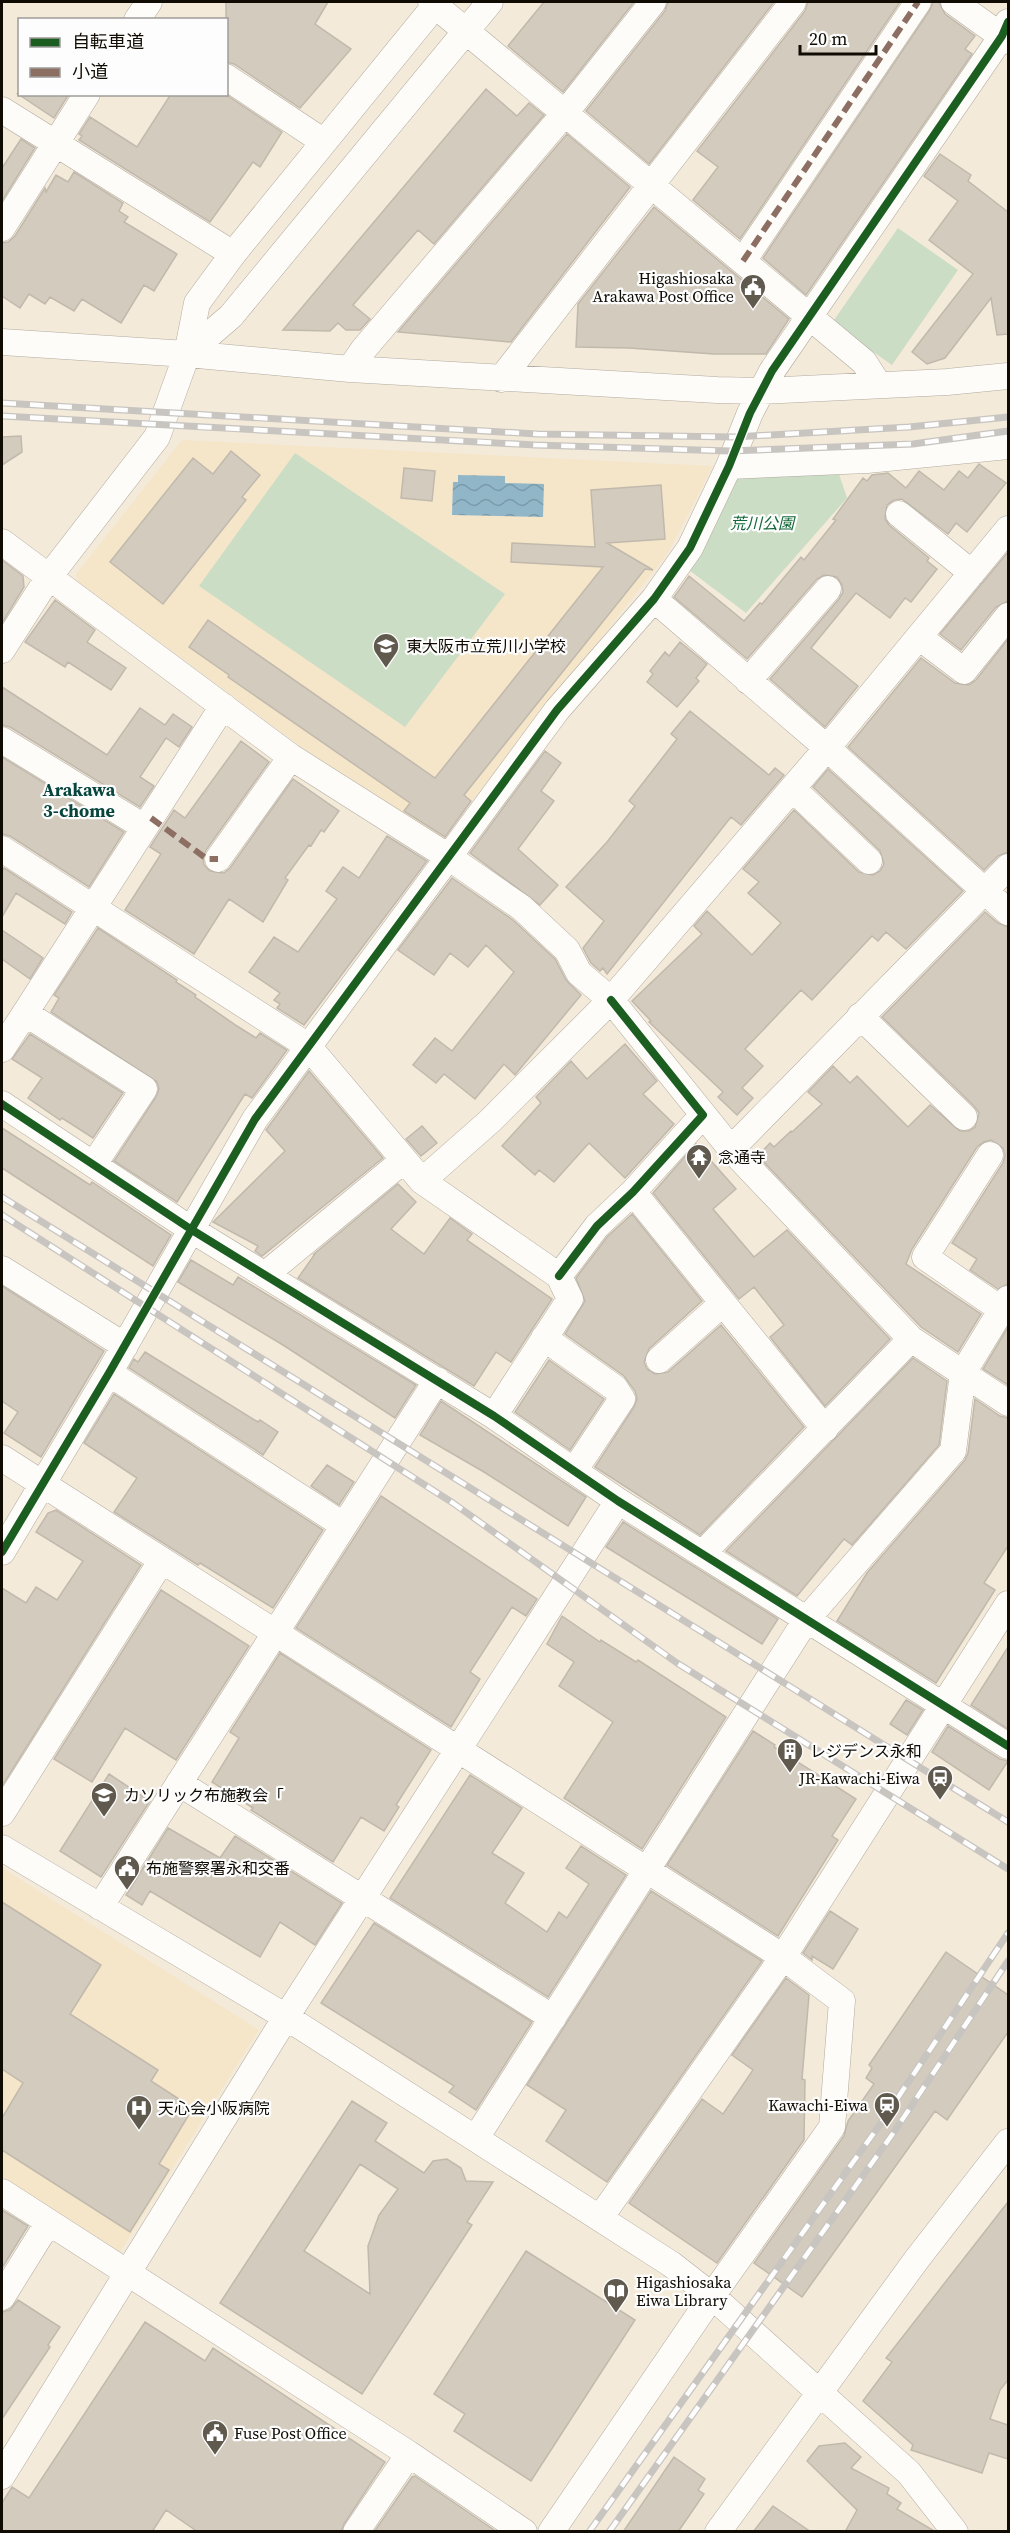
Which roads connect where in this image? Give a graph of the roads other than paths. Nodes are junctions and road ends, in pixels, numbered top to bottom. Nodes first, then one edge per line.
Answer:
1 (490, 2) edge
2 (653, 2) edge
3 (793, 2) edge
4 (918, 2) edge
5 (954, 2) edge
6 (435, 3) edge
7 (466, 30) junction
8 (1006, 33) edge
9 (228, 78) edge
10 (86, 96) edge
11 (2, 110) edge
12 (565, 113) junction
13 (324, 142) junction
14 (54, 143) junction
15 (652, 186) junction
16 (2, 228) edge
17 (233, 254) junction
18 (743, 261) junction
19 (810, 317) junction
20 (2, 342) edge
21 (187, 354) junction
22 (350, 369) junction
23 (1008, 376) edge
24 (501, 379) junction
25 (878, 384) junction
26 (761, 391) junction
27 (1008, 446) edge
28 (729, 465) junction
29 (899, 514) dead end
30 (1008, 529) edge
31 (2, 542) edge
32 (972, 573) junction
33 (48, 578) junction
34 (828, 589) dead end
35 (654, 600) junction
36 (1008, 616) edge
37 (919, 637) junction
38 (2, 650) edge
39 (748, 681) junction
40 (224, 706) junction
41 (2, 740) edge
42 (827, 748) junction
43 (291, 757) junction
44 (793, 789) junction
45 (144, 827) junction
46 (2, 849) edge
47 (447, 856) junction
48 (218, 859) dead end
49 (869, 861) dead end
50 (1008, 867) edge
51 (984, 889) junction
52 (92, 907) junction
53 (1008, 912) edge
54 (611, 1000) junction
55 (25, 1013) junction
56 (860, 1016) junction
57 (308, 1046) junction
58 (2, 1049) edge
59 (2, 1104) edge
60 (703, 1115) junction
61 (964, 1117) dead end
62 (731, 1149) junction
63 (990, 1155) dead end
64 (404, 1160) junction
65 (94, 1164) junction
66 (422, 1181) junction
67 (633, 1192) junction
68 (192, 1230) junction
69 (2, 1269) edge
70 (266, 1274) junction
71 (559, 1276) junction
72 (723, 1303) junction
73 (1005, 1304) edge
74 (544, 1338) junction
75 (911, 1339) junction
76 (125, 1346) junction
77 (659, 1360) dead end
78 (109, 1373) junction
79 (963, 1373) junction
80 (437, 1380) junction
81 (1008, 1403) edge
82 (494, 1416) junction
83 (825, 1429) junction
84 (2, 1458) edge
85 (574, 1471) junction
86 (44, 1485) junction
87 (618, 1501) junction
88 (343, 1525) junction
89 (2, 1552) edge
90 (702, 1554) junction
91 (162, 1560) junction
92 (1008, 1604) edge
93 (806, 1620) junction
94 (273, 1633) junction
95 (943, 1705) junction
96 (1008, 1746) edge
97 (459, 1749) junction
98 (179, 1783) junction
99 (2, 1813) edge
100 (2, 1848) edge
101 (647, 1871) junction
102 (362, 1898) junction
103 (100, 1907) junction
104 (783, 1957) junction
105 (286, 2017) junction
106 (553, 2018) junction
107 (476, 2138) junction
108 (1008, 2142) edge
109 (2, 2192) edge
110 (600, 2218) junction
111 (48, 2223) junction
112 (129, 2273) junction
113 (712, 2296) junction
114 (2, 2297) edge
115 (820, 2392) junction
116 (409, 2454) junction
117 (2, 2473) edge
118 (356, 2532) edge
119 (524, 2532) edge
120 (551, 2532) edge
121 (718, 2532) edge
122 (955, 2532) edge

1 - 7 street
2 - 12 street
3 - 15 street
4 - 18 street
5 - 8 street
6 - 7 street
6 - 13 street
7 - 12 street
7 - 21 street
8 - 19 street
9 - 13 street
10 - 14 street
11 - 14 street
12 - 15 street
12 - 22 street
13 - 17 street
14 - 16 street
14 - 17 street
15 - 18 street
15 - 24 street
17 - 21 street
18 - 19 street
19 - 25 street
19 - 26 street
20 - 21 street
21 - 22 street
21 - 33 street
22 - 24 street
23 - 25 street
24 - 26 street
25 - 26 street
26 - 28 street
27 - 28 street
28 - 35 street
29 - 32 street
30 - 32 street
31 - 33 street
32 - 37 street
33 - 38 street
33 - 40 street
34 - 39 street
35 - 39 street
35 - 47 street
36 - 37 street
37 - 42 street
39 - 42 street
40 - 43 street
40 - 45 street
41 - 45 street
42 - 44 street
42 - 51 street
43 - 47 street
43 - 48 street
44 - 49 street
44 - 54 street
45 - 52 street
46 - 52 street
47 - 54 street
47 - 57 street
50 - 51 street
51 - 53 street
51 - 56 street
52 - 55 street
52 - 57 street
54 - 60 street
54 - 66 street
55 - 58 street
55 - 65 street
56 - 61 street
56 - 62 street
57 - 64 street
57 - 68 street
59 - 65 street
60 - 62 street
60 - 67 street
62 - 75 street
63 - 73 street
64 - 66 street
64 - 70 street
65 - 68 street
66 - 71 street
67 - 71 street
67 - 72 street
68 - 70 street
68 - 76 street
69 - 76 street
70 - 80 street
71 - 74 street
72 - 77 street
72 - 83 street
73 - 79 street
74 - 82 street
74 - 85 street
75 - 79 street
75 - 83 street
76 - 78 street
78 - 86 street
78 - 88 street
79 - 81 street
79 - 93 street
80 - 82 street
80 - 88 street
82 - 85 street
83 - 90 street
84 - 86 street
85 - 87 street
86 - 89 street
86 - 91 street
87 - 90 street
87 - 97 street
88 - 94 street
90 - 93 street
91 - 94 street
91 - 99 street
92 - 95 street
93 - 95 street
93 - 101 street
94 - 97 street
94 - 98 street
95 - 96 street
95 - 104 street
97 - 101 street
97 - 102 street
98 - 102 street
98 - 103 street
100 - 103 street
101 - 104 street
101 - 106 street
102 - 105 street
102 - 106 street
103 - 105 street
104 - 110 street
104 - 113 street
105 - 107 street
105 - 112 street
106 - 107 street
107 - 110 street
108 - 115 street
109 - 111 street
110 - 113 street
111 - 112 street
111 - 114 street
112 - 116 street
112 - 117 street
113 - 115 street
113 - 120 street
115 - 121 street
115 - 122 street
116 - 118 street
116 - 119 street

